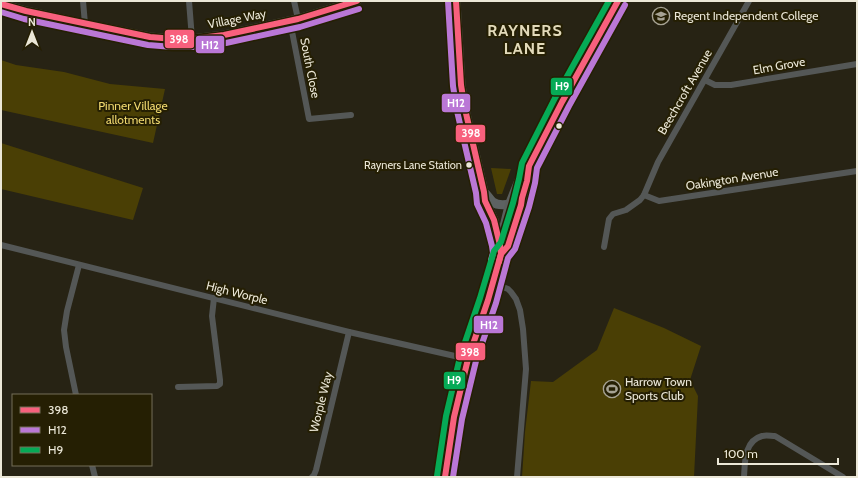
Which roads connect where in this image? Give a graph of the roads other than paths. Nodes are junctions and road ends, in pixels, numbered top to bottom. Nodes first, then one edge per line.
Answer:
1 (83, 1) edge
2 (190, 1) edge
3 (294, 1) edge
4 (358, 1) edge
5 (456, 1) edge
6 (618, 1) edge
7 (749, 1) edge
8 (1, 4) edge
9 (294, 20) junction
10 (85, 24) junction
11 (192, 39) junction
12 (857, 64) edge
13 (705, 80) junction
14 (351, 115) dead end
15 (309, 119) junction
16 (302, 121) dead end
17 (529, 166) junction
18 (857, 171) edge
19 (484, 192) junction
20 (644, 195) junction
21 (522, 198) junction
22 (510, 204) junction
23 (1, 245) edge
24 (604, 247) dead end
25 (501, 249) junction
26 (79, 265) junction
27 (493, 282) junction
28 (214, 298) junction
29 (349, 332) junction
30 (468, 359) junction
31 (178, 387) dead end
32 (76, 394) edge
33 (92, 466) edge
34 (95, 477) edge
35 (312, 477) edge
36 (445, 477) edge
37 (517, 477) edge
38 (744, 477) edge
39 (844, 477) edge

1 - 10 street
2 - 11 street
3 - 9 street, South Close
4 - 9 street, Village Way
5 - 19 street
6 - 17 main road
7 - 13 street, Beechcroft Avenue
8 - 10 street, Village Way
9 - 11 street, Village Way
9 - 15 street, South Close
10 - 11 street, Village Way
12 - 13 street, Elm Grove
13 - 20 street, Beechcroft Avenue
14 - 15 street
15 - 16 street
17 - 21 main road
17 - 22 main road
18 - 20 street, Oakington Avenue
19 - 22 street
19 - 25 street
20 - 24 street
21 - 22 street
21 - 25 main road
22 - 25 main road
23 - 26 street, High Worple
25 - 27 main road
26 - 28 street, High Worple
26 - 32 street
27 - 30 main road
27 - 37 street
28 - 29 street, High Worple
28 - 31 street
29 - 30 street, High Worple
29 - 35 street, Worple Way
30 - 36 main road
33 - 34 street
38 - 39 street

